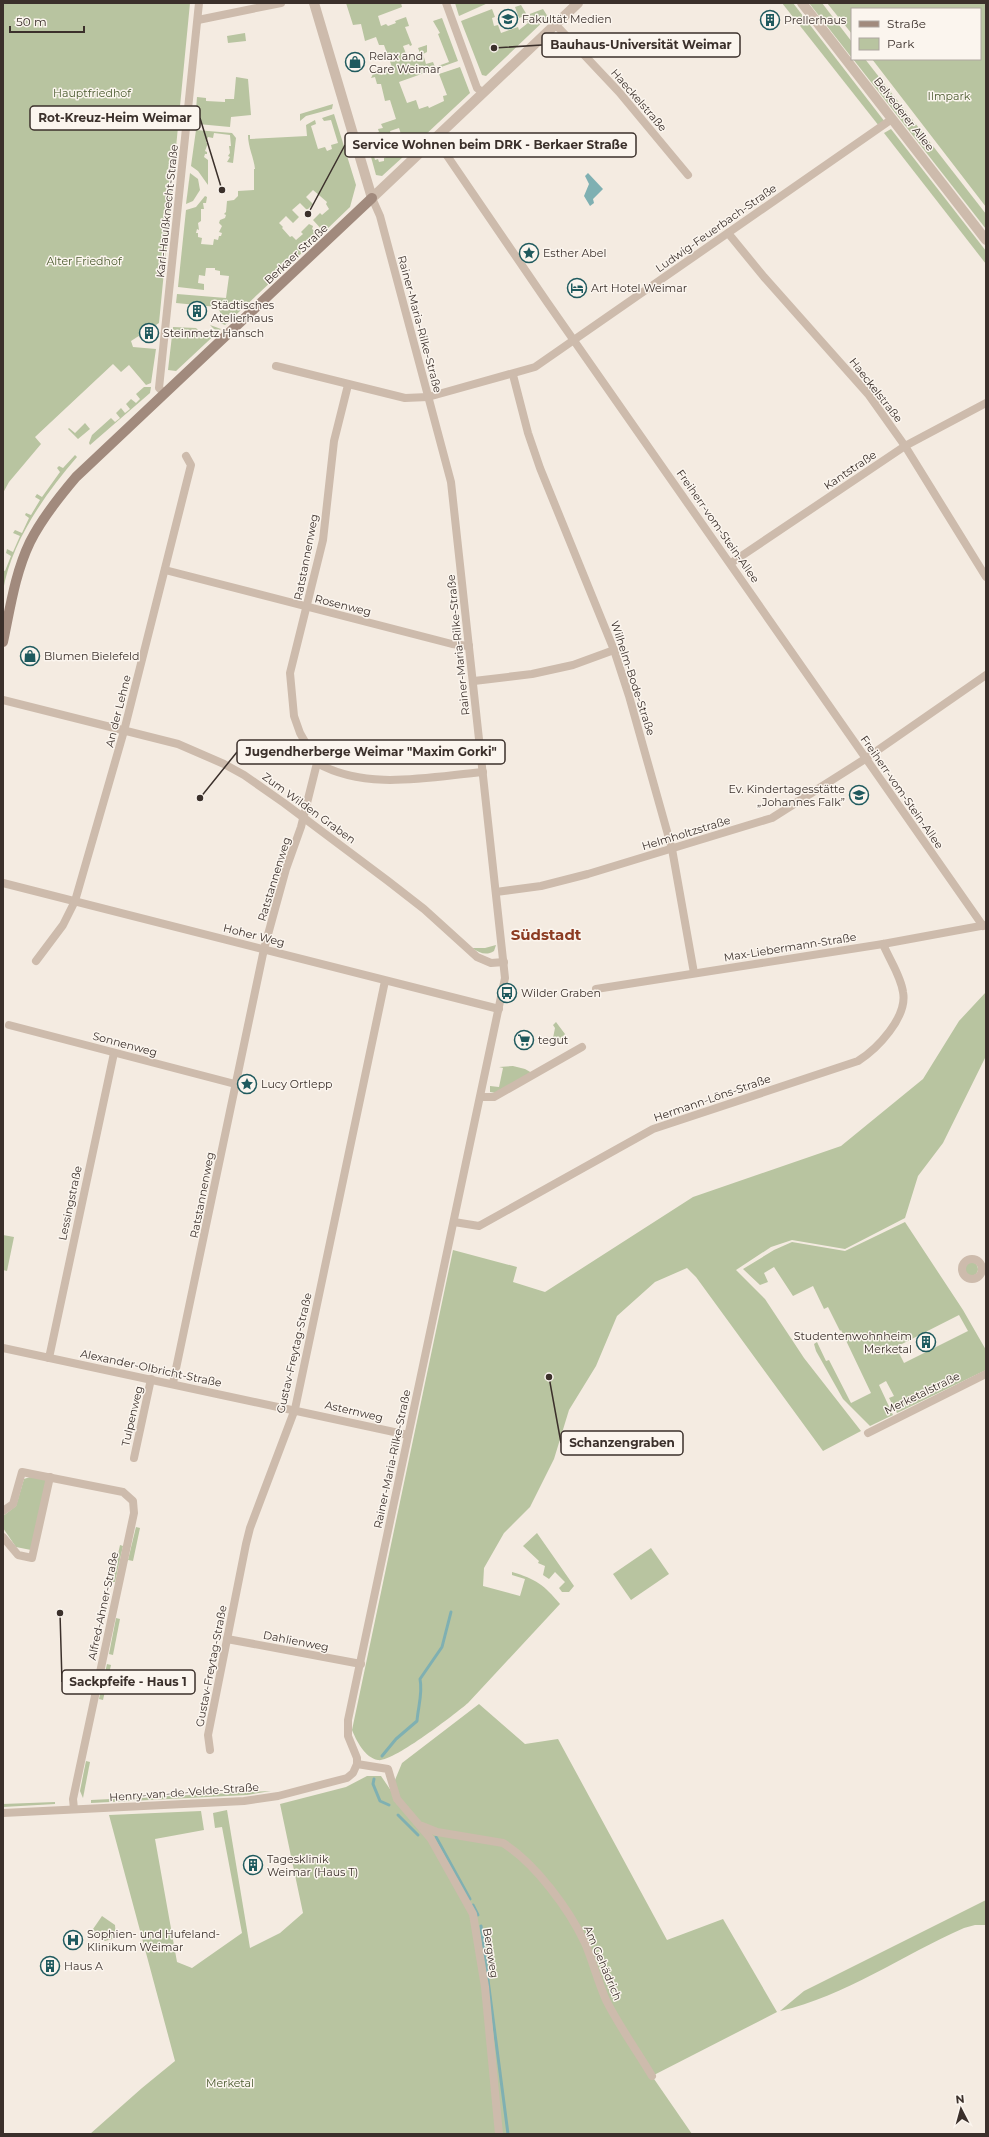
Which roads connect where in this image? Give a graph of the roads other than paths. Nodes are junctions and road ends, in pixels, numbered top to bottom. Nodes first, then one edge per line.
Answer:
1 (199, 3) edge
2 (281, 3) edge
3 (314, 3) edge
4 (446, 3) edge
5 (578, 3) edge
6 (802, 3) edge
7 (198, 20) junction
8 (555, 24) junction
9 (483, 93) junction
10 (892, 119) junction
11 (436, 138) junction
12 (688, 175) dead end
13 (372, 198) junction
14 (728, 232) junction
15 (986, 240) edge
16 (575, 341) junction
17 (276, 366) dead end
18 (513, 375) junction
19 (348, 385) junction
20 (165, 394) junction
21 (428, 397) junction
22 (986, 403) edge
23 (904, 446) junction
24 (186, 456) dead end
25 (731, 563) junction
26 (165, 570) junction
27 (986, 577) edge
28 (307, 608) junction
29 (3, 642) edge
30 (469, 646) junction
31 (614, 650) junction
32 (986, 675) edge
33 (474, 681) junction
34 (3, 700) edge
35 (124, 731) junction
36 (865, 759) junction
37 (317, 763) junction
38 (483, 772) junction
39 (303, 816) junction
40 (672, 849) junction
41 (3, 883) edge
42 (496, 892) junction
43 (75, 901) junction
44 (985, 925) edge
45 (883, 944) junction
46 (264, 949) junction
47 (36, 961) dead end
48 (504, 962) junction
49 (694, 973) junction
50 (385, 981) junction
51 (596, 989) dead end
52 (499, 1009) junction
53 (9, 1025) dead end
54 (582, 1047) dead end
55 (114, 1053) junction
56 (235, 1084) junction
57 (481, 1097) junction
58 (454, 1222) junction
59 (3, 1348) edge
60 (49, 1358) junction
61 (986, 1374) edge
62 (151, 1379) junction
63 (174, 1383) junction
64 (295, 1409) junction
65 (868, 1433) dead end
66 (408, 1435) junction
67 (134, 1458) dead end
68 (50, 1477) junction
69 (3, 1511) edge
70 (3, 1537) edge
71 (227, 1639) junction
72 (361, 1664) junction
73 (210, 1750) dead end
74 (357, 1764) junction
75 (74, 1810) junction
76 (3, 1814) edge
77 (418, 1823) junction
78 (652, 2076) dead end
79 (499, 2134) edge

1 - 7 street, Karl-Haußknecht-Straße
2 - 7 street
3 - 13 street
4 - 9 street
5 - 8 street, Berkaer Straße
6 - 10 street, Belvederer Allee
7 - 20 street, Karl-Haußknecht-Straße
8 - 9 street, Berkaer Straße
8 - 12 street, Haeckelstraße
9 - 11 street, Berkaer Straße
10 - 14 street, Ludwig-Feuerbach-Straße
10 - 15 street, Belvederer Allee
11 - 13 street, Berkaer Straße
11 - 16 street, Freiherr-vom-Stein-Allee
13 - 20 main road, Berkaer Straße
13 - 21 street, Rainer-Maria-Rilke-Straße
14 - 16 street, Ludwig-Feuerbach-Straße
14 - 23 street, Haeckelstraße
16 - 18 street, Ludwig-Feuerbach-Straße
16 - 25 street, Freiherr-vom-Stein-Allee
17 - 19 street, Ludwig-Feuerbach-Straße
18 - 21 street, Ludwig-Feuerbach-Straße
18 - 31 street, Wilhelm-Bode-Straße
19 - 21 street, Ludwig-Feuerbach-Straße
19 - 28 street, Ratstannenweg
20 - 29 main road, Berkaer Straße
21 - 30 street, Rainer-Maria-Rilke-Straße
22 - 23 street, Kantstraße
23 - 25 street, Kantstraße
23 - 27 street, Haeckelstraße
24 - 26 street, An der Lehne
25 - 36 street, Freiherr-vom-Stein-Allee
26 - 28 street, Rosenweg
26 - 35 street, An der Lehne
28 - 30 street, Rosenweg
28 - 37 street, Ratstannenweg
30 - 33 street, Rainer-Maria-Rilke-Straße
31 - 33 street
31 - 40 street, Wilhelm-Bode-Straße
32 - 36 street, Helmholtzstraße
33 - 38 street, Rainer-Maria-Rilke-Straße
34 - 35 street, Zum Wilden Graben
35 - 39 street, Zum Wilden Graben
35 - 43 street, An der Lehne
36 - 40 street, Helmholtzstraße
36 - 44 street, Freiherr-vom-Stein-Allee
37 - 38 street
37 - 39 street, Ratstannenweg
38 - 42 street, Rainer-Maria-Rilke-Straße
39 - 46 street, Ratstannenweg
39 - 48 street, Zum Wilden Graben
40 - 42 street, Helmholtzstraße
40 - 49 street, Wilhelm-Bode-Straße
41 - 43 street, Hoher Weg
42 - 48 street, Rainer-Maria-Rilke-Straße
43 - 46 street, Hoher Weg
43 - 47 street, An der Lehne
44 - 45 street, Max-Liebermann-Straße
45 - 49 street, Max-Liebermann-Straße
45 - 58 street, Hermann-Löns-Straße
46 - 50 street, Hoher Weg
46 - 56 street, Ratstannenweg
48 - 52 street, Rainer-Maria-Rilke-Straße
49 - 51 street, Max-Liebermann-Straße
50 - 52 street, Hoher Weg
50 - 64 street, Gustav-Freytag-Straße
52 - 57 street, Rainer-Maria-Rilke-Straße
53 - 55 street, Sonnenweg
54 - 57 street
55 - 56 street, Sonnenweg
55 - 60 street, Lessingstraße
56 - 63 street, Ratstannenweg
57 - 58 street, Rainer-Maria-Rilke-Straße
58 - 66 street, Rainer-Maria-Rilke-Straße
59 - 60 street, Alexander-Olbricht-Straße
60 - 62 street, Alexander-Olbricht-Straße
61 - 65 street, Merketalstraße
62 - 63 street, Alexander-Olbricht-Straße
62 - 67 street, Tulpenweg
63 - 64 street, Alexander-Olbricht-Straße
64 - 66 street, Asternweg
64 - 71 street, Gustav-Freytag-Straße
66 - 72 street, Rainer-Maria-Rilke-Straße
68 - 69 street
68 - 70 street
68 - 75 street, Alfred-Ahner-Straße
71 - 72 street, Dahlienweg
71 - 73 street, Gustav-Freytag-Straße
72 - 74 street, Rainer-Maria-Rilke-Straße
74 - 75 street, Henry-van-de-Velde-Straße
74 - 77 street, Bergweg
75 - 76 street, Henry-van-de-Velde-Straße
77 - 78 street, Am Gehädrich
77 - 79 street, Bergweg

